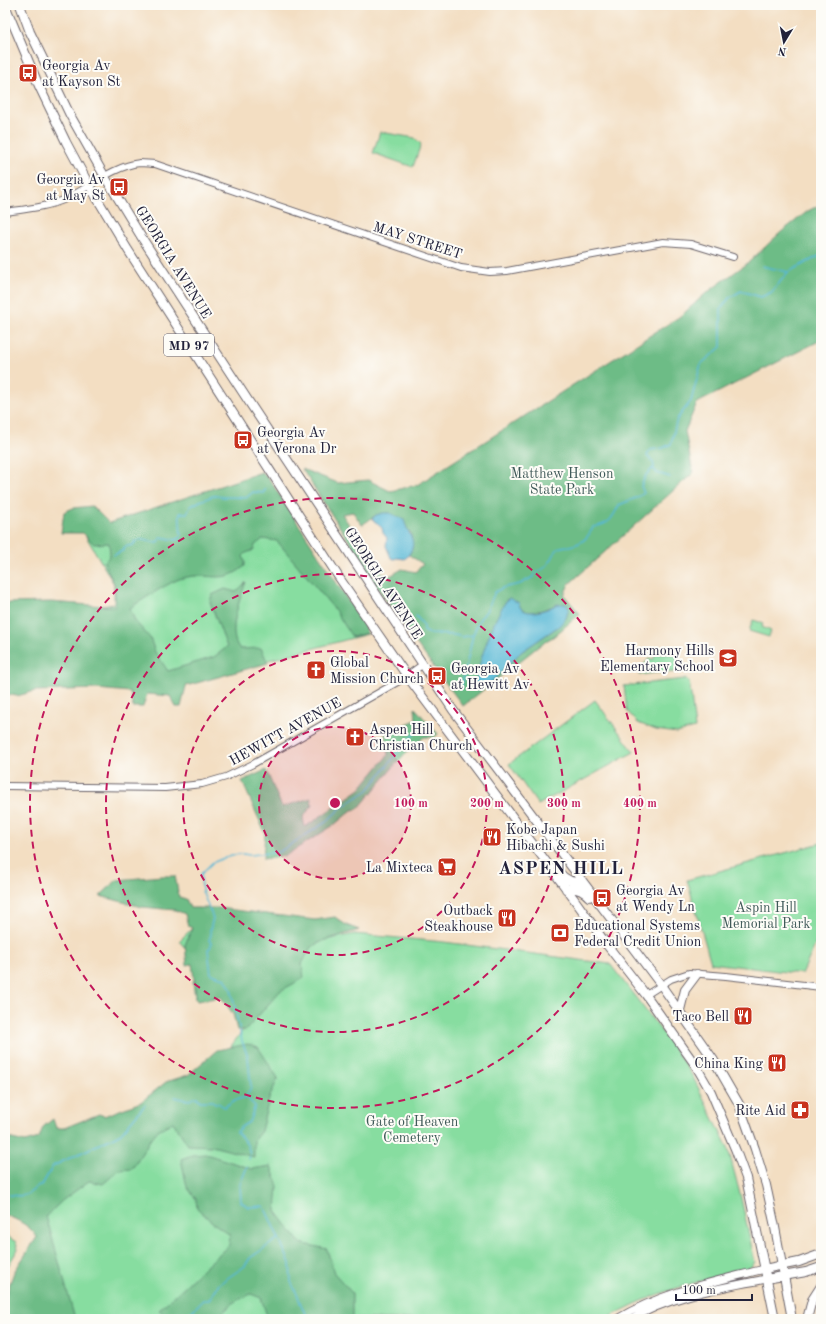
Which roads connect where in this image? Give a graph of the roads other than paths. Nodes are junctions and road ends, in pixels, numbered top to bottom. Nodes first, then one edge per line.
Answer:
1 (5, 5) edge
2 (20, 5) edge
3 (105, 177) junction
4 (89, 185) junction
5 (5, 212) edge
6 (733, 256) dead end
7 (422, 665) junction
8 (407, 676) junction
9 (5, 786) edge
10 (533, 845) junction
11 (583, 883) junction
12 (566, 889) junction
13 (609, 917) junction
14 (697, 974) junction
15 (661, 985) junction
16 (821, 987) edge
17 (646, 996) junction
18 (680, 1010) junction
19 (821, 1254) edge
20 (783, 1266) junction
21 (821, 1267) edge
22 (764, 1269) junction
23 (784, 1277) junction
24 (766, 1279) junction
25 (821, 1286) edge
26 (617, 1319) edge
27 (632, 1319) edge
28 (775, 1319) edge
29 (792, 1319) edge
30 (807, 1319) edge

1 - 4 main road, MD 97
2 - 3 main road, GEORGIA AVENUE / MD 97
3 - 4 street, MAY STREET
3 - 6 street, MAY STREET
3 - 7 main road, GEORGIA AVENUE / MD 97
4 - 5 street, MAY STREET
4 - 8 main road, MD 97
7 - 8 street, HEWITT AVENUE
7 - 11 main road, GEORGIA AVENUE / MD 97
8 - 9 street, HEWITT AVENUE
8 - 10 main road, MD 97
10 - 11 main road
10 - 12 main road, MD 97
11 - 13 main road, GEORGIA AVENUE / MD 97
12 - 13 main road
12 - 17 main road, MD 97
13 - 15 main road, GEORGIA AVENUE / MD 97
14 - 15 street
14 - 16 street
14 - 18 main road
15 - 17 street
15 - 18 main road, GEORGIA AVENUE / MD 97
17 - 22 main road, MD 97
18 - 20 main road, GEORGIA AVENUE / MD 97
19 - 20 main road
20 - 22 main road
20 - 23 main road, GEORGIA AVENUE / MD 97
21 - 23 main road
22 - 24 main road, MD 97
22 - 26 main road
23 - 24 main road
23 - 29 main road, GEORGIA AVENUE / MD 97
24 - 27 main road
24 - 28 main road, MD 97
25 - 30 main road

